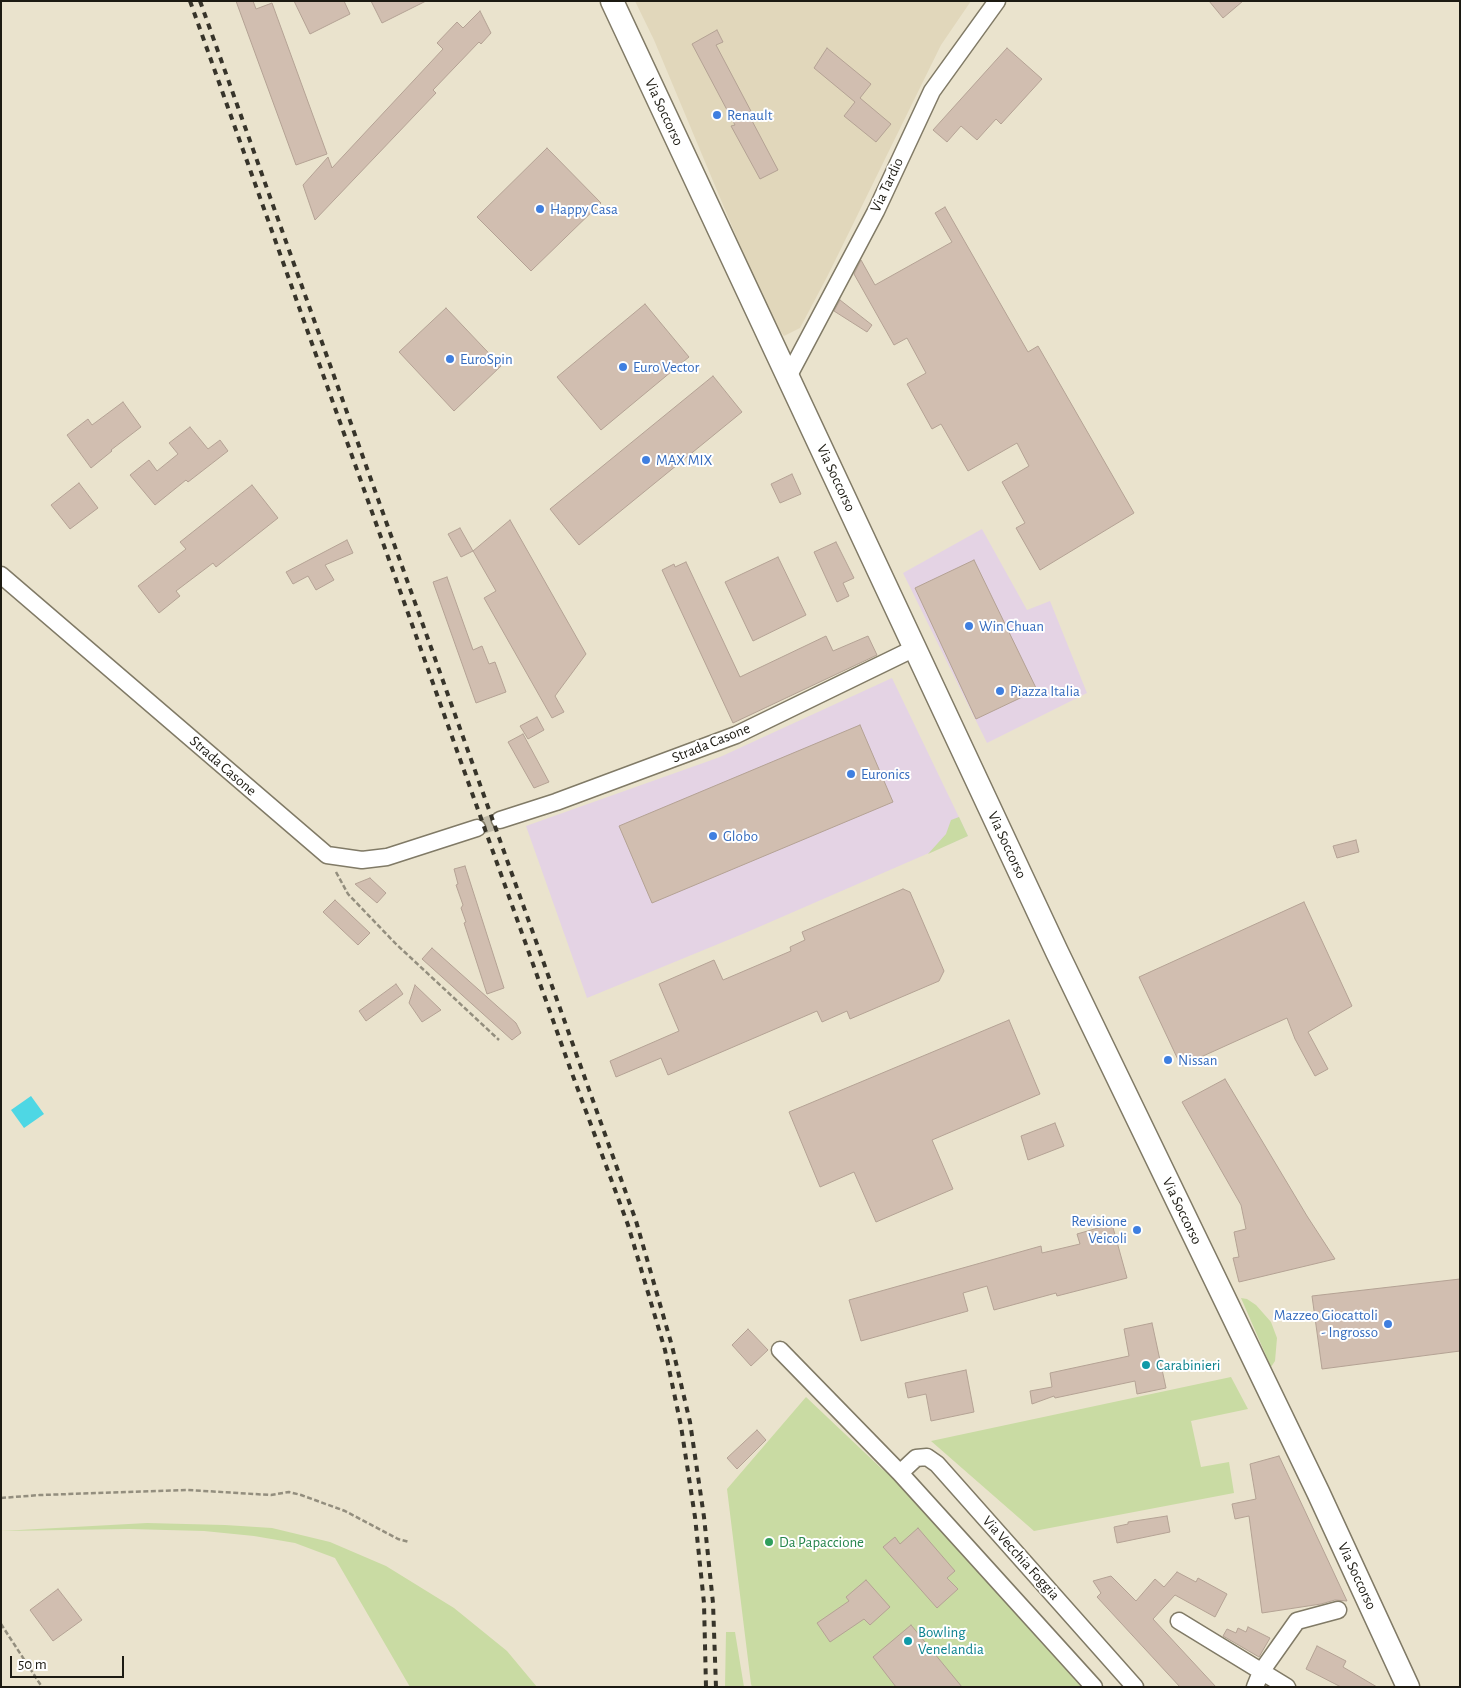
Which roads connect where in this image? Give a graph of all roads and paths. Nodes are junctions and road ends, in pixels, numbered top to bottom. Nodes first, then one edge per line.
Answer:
1 (612, 1) edge
2 (997, 1) edge
3 (788, 377) junction
4 (1, 576) edge
5 (915, 648) junction
6 (500, 820) tunnel mouth
7 (478, 828) tunnel mouth
8 (327, 855) junction
9 (499, 1040) dead end
10 (780, 1350) dead end
11 (900, 1473) junction
12 (1, 1498) edge
13 (409, 1542) dead end
14 (1338, 1610) dead end
15 (1179, 1620) dead end
16 (1, 1624) edge
17 (1258, 1679) edge
18 (42, 1687) edge
19 (1094, 1687) edge
20 (1135, 1687) edge
21 (1287, 1687) edge
22 (1408, 1687) edge

1 - 3 main road, Via Soccorso
2 - 3 street, Via Tardio
3 - 5 main road, Via Soccorso
4 - 8 street, Strada Casone
5 - 6 street, Strada Casone
5 - 22 main road, Via Soccorso
7 - 8 street
8 - 9 path
10 - 11 street
11 - 19 street
11 - 20 street, Via Vecchia Foggia
12 - 13 path
14 - 17 street
15 - 17 street
16 - 18 path
17 - 21 street

